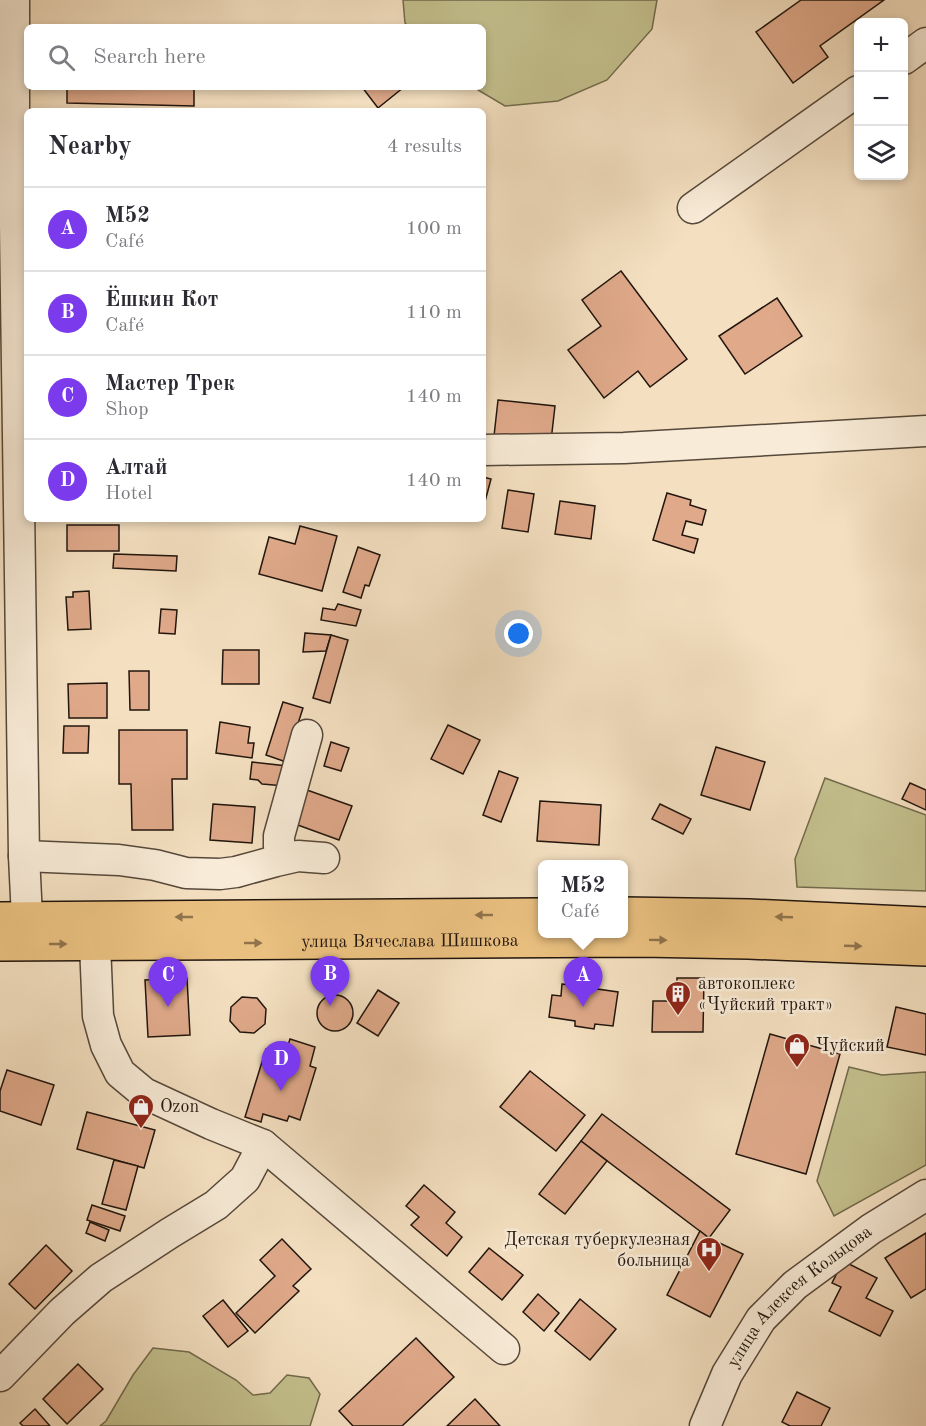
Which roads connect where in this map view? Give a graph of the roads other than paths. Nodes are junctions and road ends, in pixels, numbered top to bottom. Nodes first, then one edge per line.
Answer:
1 (14, 0) edge
2 (926, 43) edge
3 (908, 56) edge
4 (854, 94) edge
5 (14, 156) edge
6 (693, 208) dead end
7 (926, 431) edge
8 (486, 450) edge
9 (307, 735) dead end
10 (24, 856) junction
11 (287, 858) junction
12 (324, 858) dead end
13 (628, 914) edge
14 (538, 915) edge
15 (13, 919) edge
16 (926, 924) edge
17 (748, 929) junction
18 (95, 944) junction
19 (0, 945) edge
20 (926, 949) edge
21 (263, 1145) junction
22 (926, 1195) edge
23 (504, 1349) dead end
24 (0, 1376) edge
25 (705, 1426) edge

1 - 5 street
2 - 3 street
4 - 6 street
5 - 10 street
7 - 8 street
9 - 11 street
10 - 11 street
10 - 15 street
11 - 12 street
13 - 17 main road, улица Вячеслава Шишкова
14 -> 15 main road, улица Вячеслава Шишкова
16 -> 17 main road, улица Вячеслава Шишкова
18 -> 17 main road, улица Вячеслава Шишкова
17 -> 20 main road, улица Вячеслава Шишкова
19 -> 18 main road, улица Вячеслава Шишкова
18 - 21 street
21 - 23 street
21 - 24 street
22 - 25 street, улица Алексея Кольцова

